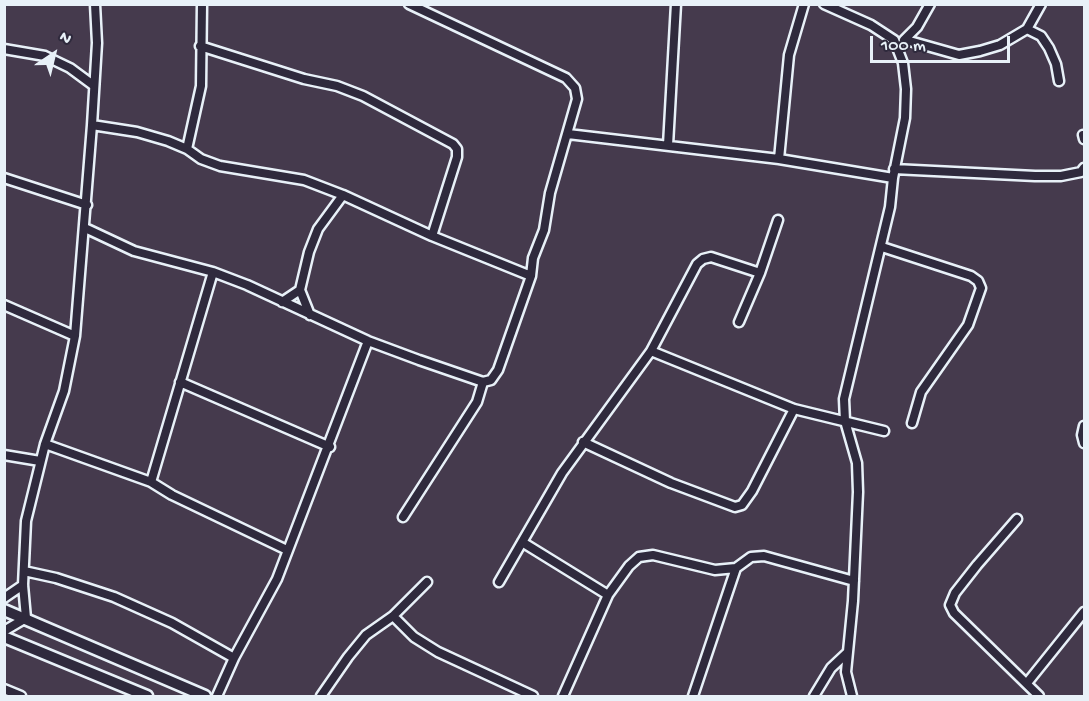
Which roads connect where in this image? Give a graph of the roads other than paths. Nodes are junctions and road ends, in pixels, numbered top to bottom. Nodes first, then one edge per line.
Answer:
1 (95, 4) edge
2 (202, 4) edge
3 (409, 4) edge
4 (676, 4) edge
5 (804, 4) edge
6 (824, 4) edge
7 (930, 4) edge
8 (1041, 4) edge
9 (1027, 28) junction
10 (894, 40) junction
11 (906, 40) junction
12 (200, 46) junction
13 (4, 49) edge
14 (1059, 81) dead end
15 (93, 85) junction
16 (92, 125) junction
17 (568, 134) junction
18 (668, 145) junction
19 (187, 149) junction
20 (779, 159) junction
21 (1084, 168) edge
22 (894, 173) junction
23 (4, 178) edge
24 (343, 195) junction
25 (87, 205) junction
26 (778, 220) dead end
27 (85, 228) junction
28 (432, 236) junction
29 (882, 247) junction
30 (213, 272) junction
31 (760, 273) junction
32 (531, 276) junction
33 (300, 290) junction
34 (282, 302) junction
35 (4, 305) edge
36 (310, 315) junction
37 (739, 322) dead end
38 (75, 336) junction
39 (368, 341) junction
40 (651, 351) junction
41 (180, 382) junction
42 (483, 382) junction
43 (794, 410) junction
44 (845, 421) junction
45 (912, 423) dead end
46 (1084, 426) edge
47 (884, 431) dead end
48 (583, 442) junction
49 (1084, 442) edge
50 (45, 444) junction
51 (330, 447) junction
52 (4, 455) edge
53 (40, 461) junction
54 (151, 482) junction
55 (403, 517) dead end
56 (1017, 519) dead end
57 (522, 542) junction
58 (286, 550) junction
59 (736, 568) junction
60 (24, 571) junction
61 (854, 580) junction
62 (428, 582) dead end
63 (499, 582) dead end
64 (22, 585) junction
65 (608, 596) junction
66 (4, 598) edge
67 (4, 610) edge
68 (1084, 612) edge
69 (393, 616) junction
70 (26, 618) junction
71 (4, 631) edge
72 (4, 637) edge
73 (848, 653) junction
74 (234, 658) junction
75 (1027, 683) junction
76 (4, 689) edge
77 (21, 696) edge
78 (147, 696) edge
79 (205, 696) edge
80 (217, 696) edge
81 (321, 696) edge
82 (533, 696) edge
83 (562, 696) edge
84 (693, 696) edge
85 (814, 696) edge
86 (852, 696) edge
87 (1039, 696) edge

1 - 15 street
2 - 12 street
3 - 17 street
4 - 18 street
5 - 20 street
6 - 10 street
7 - 11 street
8 - 9 street
9 - 11 street
9 - 14 street
10 - 11 street
10 - 22 street
12 - 19 street
12 - 28 street
13 - 15 street
15 - 16 street
16 - 19 street
16 - 25 street
17 - 18 street
17 - 32 street
18 - 20 street
19 - 24 street
20 - 22 street
21 - 22 street
22 - 29 street
23 - 25 street
24 - 28 street
24 - 33 street
25 - 27 street
26 - 31 street
27 - 30 street
27 - 38 street
28 - 32 street
29 - 44 street
29 - 45 street
30 - 34 street
30 - 41 street
31 - 37 street
31 - 40 street
32 - 42 street
33 - 34 street
33 - 36 street
34 - 36 street
35 - 38 street
36 - 39 street
38 - 50 street
39 - 42 street
39 - 51 street
40 - 43 street
40 - 48 street
41 - 51 street
41 - 54 street
42 - 55 street
43 - 44 street
43 - 48 street
44 - 47 street
44 - 61 street
46 - 49 street
48 - 57 street
50 - 53 street
50 - 54 street
51 - 58 street
52 - 53 street
53 - 60 street
54 - 58 street
56 - 75 street
57 - 63 street
57 - 65 street
58 - 74 street
59 - 61 street
59 - 65 street
59 - 84 street
60 - 64 street
60 - 74 street
61 - 73 street
62 - 69 street
64 - 66 street
64 - 70 street
65 - 83 street
67 - 70 street
68 - 75 street
69 - 81 street
69 - 82 street
70 - 71 street
70 - 79 street
72 - 78 street
73 - 85 street
73 - 86 street
74 - 80 street
75 - 87 street
76 - 77 street

